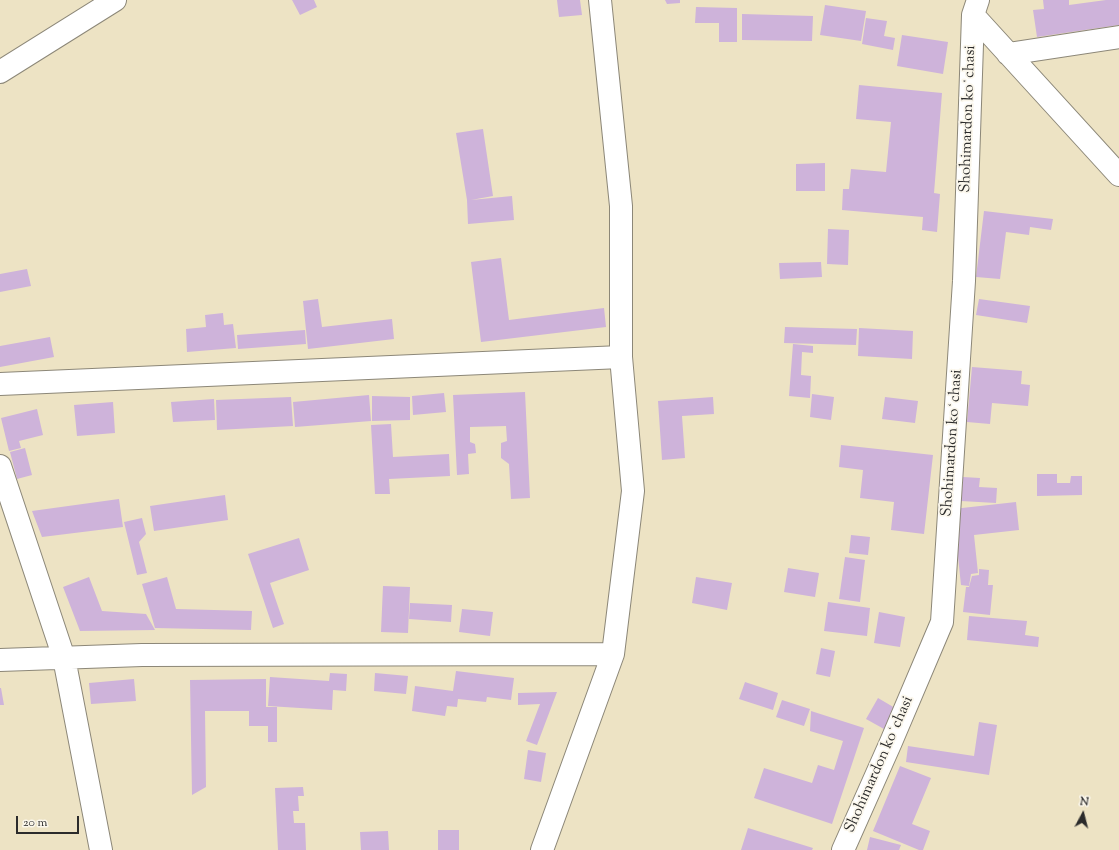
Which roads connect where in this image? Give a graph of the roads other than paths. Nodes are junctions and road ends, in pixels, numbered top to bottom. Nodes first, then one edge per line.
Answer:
1 (115, 0) edge
2 (600, 0) edge
3 (976, 7) edge
4 (1119, 37) edge
5 (1008, 54) junction
6 (0, 72) edge
7 (1119, 175) edge
8 (622, 357) junction
9 (0, 384) edge
10 (0, 466) edge
11 (613, 654) junction
12 (64, 658) junction
13 (0, 660) edge
14 (101, 850) edge
15 (542, 850) edge
16 (843, 850) edge

1 - 6 street
2 - 8 street
3 - 5 street
3 - 16 street, Shohimardon koʻchasi
4 - 5 street
5 - 7 street
8 - 9 street
8 - 11 street
10 - 12 street
11 - 12 street
11 - 15 street
12 - 13 street
12 - 14 street

